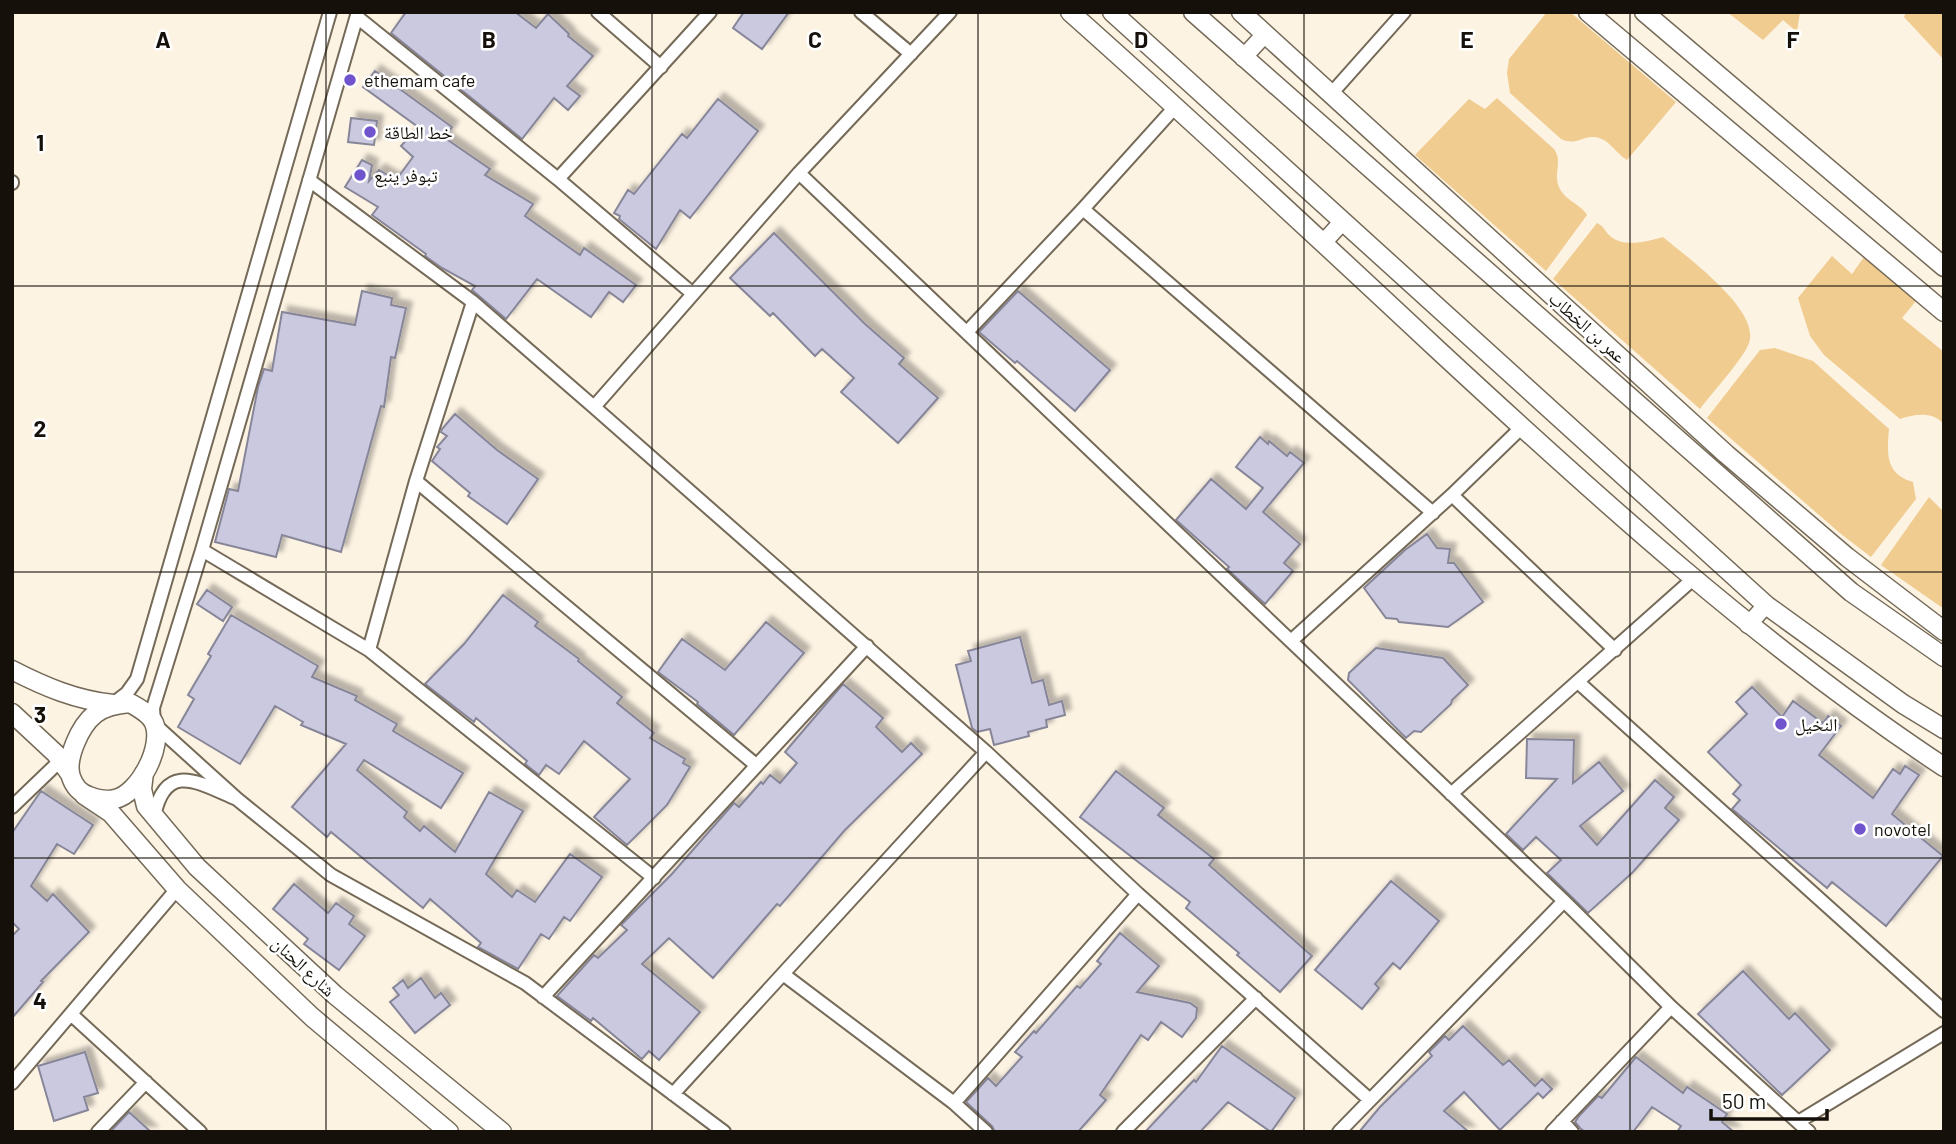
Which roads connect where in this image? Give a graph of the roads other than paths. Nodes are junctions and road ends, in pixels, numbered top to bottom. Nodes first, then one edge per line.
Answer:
1 (330, 12) edge
2 (598, 12) edge
3 (710, 12) edge
4 (861, 12) edge
5 (950, 12) edge
6 (1070, 12) edge
7 (1112, 12) edge
8 (1192, 12) edge
9 (1241, 12) edge
10 (1404, 12) edge
11 (1588, 12) edge
12 (1644, 12) edge
13 (357, 15) edge
14 (1265, 34) junction
15 (911, 54) junction
16 (1243, 58) junction
17 (661, 67) junction
18 (1331, 94) junction
19 (1176, 106) junction
20 (799, 173) junction
21 (558, 179) junction
22 (309, 180) junction
23 (1083, 209) junction
24 (1343, 221) junction
25 (1323, 243) junction
26 (1944, 267) edge
27 (693, 294) junction
28 (473, 302) junction
29 (1944, 312) edge
30 (967, 332) junction
31 (594, 407) junction
32 (1522, 428) junction
33 (416, 481) junction
34 (1452, 495) junction
35 (1433, 513) junction
36 (202, 550) junction
37 (1693, 579) junction
38 (1766, 605) junction
39 (1748, 625) junction
40 (1944, 631) edge
41 (1291, 641) junction
42 (867, 646) junction
43 (369, 650) junction
44 (1615, 650) junction
45 (1944, 657) edge
46 (12, 670) edge
47 (1578, 682) junction
48 (113, 704) junction
49 (12, 713) edge
50 (154, 724) junction
51 (1944, 729) edge
52 (986, 752) junction
53 (64, 764) junction
54 (756, 765) junction
55 (1944, 767) edge
56 (144, 774) junction
57 (1451, 794) junction
58 (84, 795) junction
59 (237, 799) junction
60 (12, 807) edge
61 (154, 816) junction
62 (654, 878) junction
63 (177, 889) junction
64 (1138, 894) junction
65 (1564, 901) junction
66 (783, 974) junction
67 (543, 997) junction
68 (1256, 998) junction
69 (1671, 1007) junction
70 (1944, 1011) edge
71 (72, 1014) junction
72 (1944, 1033) edge
73 (146, 1082) junction
74 (12, 1083) edge
75 (673, 1094) junction
76 (1370, 1100) junction
77 (954, 1103) junction
78 (1562, 1121) junction
79 (1798, 1122) junction
80 (98, 1132) edge
81 (200, 1132) edge
82 (449, 1132) edge
83 (502, 1132) edge
84 (724, 1132) edge
85 (986, 1132) edge
86 (1123, 1132) edge
87 (1339, 1132) edge
88 (1552, 1132) edge
89 (1572, 1132) edge
90 (1809, 1132) edge

1 - 48 street
2 - 17 street
3 - 17 street
4 - 15 street
5 - 15 street
6 - 19 main road
7 - 24 main road
8 - 16 main road
9 - 14 main road, عمر بن الخطاب
10 - 18 street
11 - 29 main road
12 - 26 main road
13 - 21 street
13 - 22 street
14 - 16 street
14 - 18 main road, عمر بن الخطاب
15 - 20 street
16 - 45 main road
17 - 21 street
18 - 40 main road, عمر بن الخطاب
19 - 23 street
19 - 25 main road
20 - 27 street
20 - 30 street
21 - 27 street
22 - 28 street
22 - 36 street
23 - 30 street
23 - 35 street
24 - 25 street
24 - 38 main road
25 - 32 main road
27 - 31 street
28 - 31 street
28 - 33 street
30 - 41 street
31 - 42 street
32 - 34 street
32 - 37 main road
33 - 43 street
33 - 54 street
34 - 35 street
34 - 44 street
35 - 41 street
36 - 43 street
36 - 50 street
37 - 39 main road
37 - 44 street
38 - 39 street
38 - 51 main road
39 - 55 main road
41 - 57 street
42 - 52 street
42 - 54 street
43 - 62 street
44 - 47 street
46 - 48 main road
47 - 57 street
47 - 70 street
48 - 50 main road
48 - 53 main road
49 - 53 main road
50 - 56 main road
50 - 59 street
52 - 64 street
52 - 66 street
53 - 58 main road
53 - 60 street
54 - 62 street
56 - 58 main road
56 - 61 main road, شارع الحنان
57 - 65 street
58 - 63 main road, شارع الحنان
59 - 61 street
59 - 67 street
61 - 83 main road, شارع الحنان
62 - 67 street
63 - 71 street
63 - 82 main road, شارع الحنان
64 - 68 street
64 - 77 street
65 - 69 street
65 - 76 street
66 - 75 street
66 - 77 street
67 - 75 street
68 - 76 street
68 - 86 street
69 - 78 street
69 - 79 street
71 - 73 street
71 - 74 street
72 - 79 street
73 - 80 street
73 - 81 street
75 - 84 street
76 - 87 street
77 - 85 street
78 - 88 street
78 - 89 street
79 - 90 street

